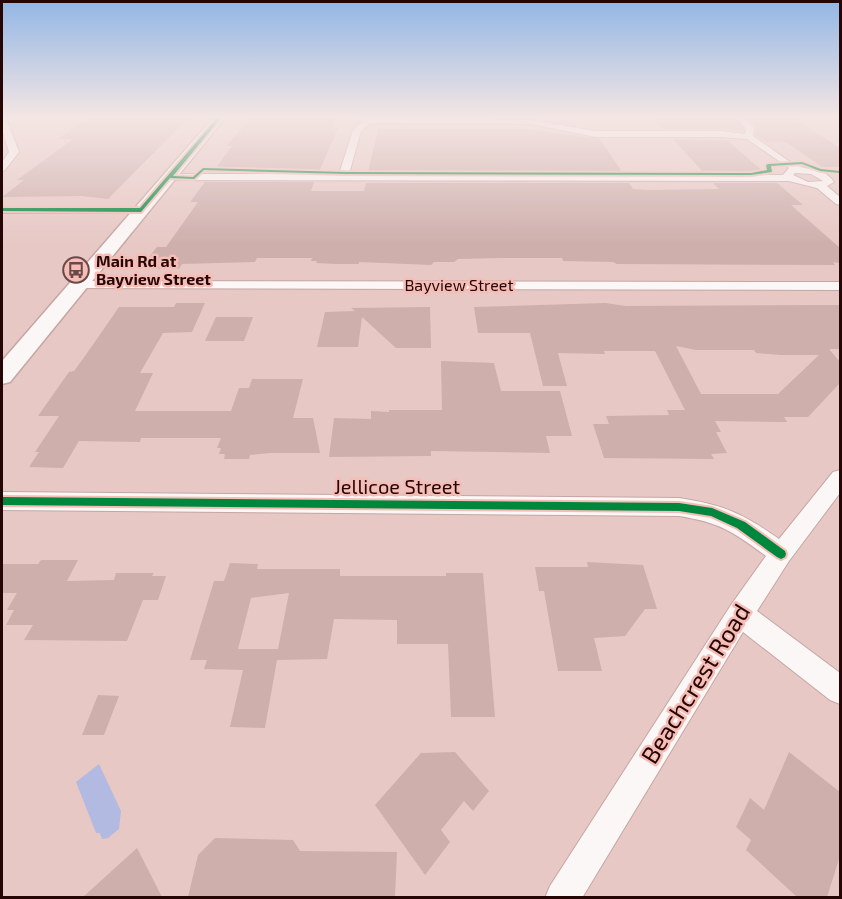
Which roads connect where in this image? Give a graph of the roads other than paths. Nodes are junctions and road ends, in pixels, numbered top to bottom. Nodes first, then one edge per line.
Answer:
1 (183, 160) edge
2 (349, 160) edge
3 (777, 160) edge
4 (794, 174) junction
5 (168, 177) junction
6 (344, 178) junction
7 (840, 178) edge
8 (824, 182) junction
9 (840, 202) edge
10 (2, 210) edge
11 (141, 210) junction
12 (78, 285) junction
13 (840, 286) edge
14 (2, 376) edge
15 (840, 478) edge
16 (2, 501) edge
17 (781, 554) junction
18 (740, 614) junction
19 (840, 690) edge
20 (562, 897) edge

1 - 5 main road
2 - 6 street
3 - 4 street
4 - 6 street
4 - 8 street
5 - 6 street
5 - 11 main road
7 - 8 street
8 - 9 street
10 - 11 street
11 - 12 main road
12 - 13 street, Bayview Street
12 - 14 main road
15 - 17 street, Beachcrest Road
16 - 17 street, Jellicoe Street
17 - 18 street, Beachcrest Road
18 - 19 street
18 - 20 street, Beachcrest Road

